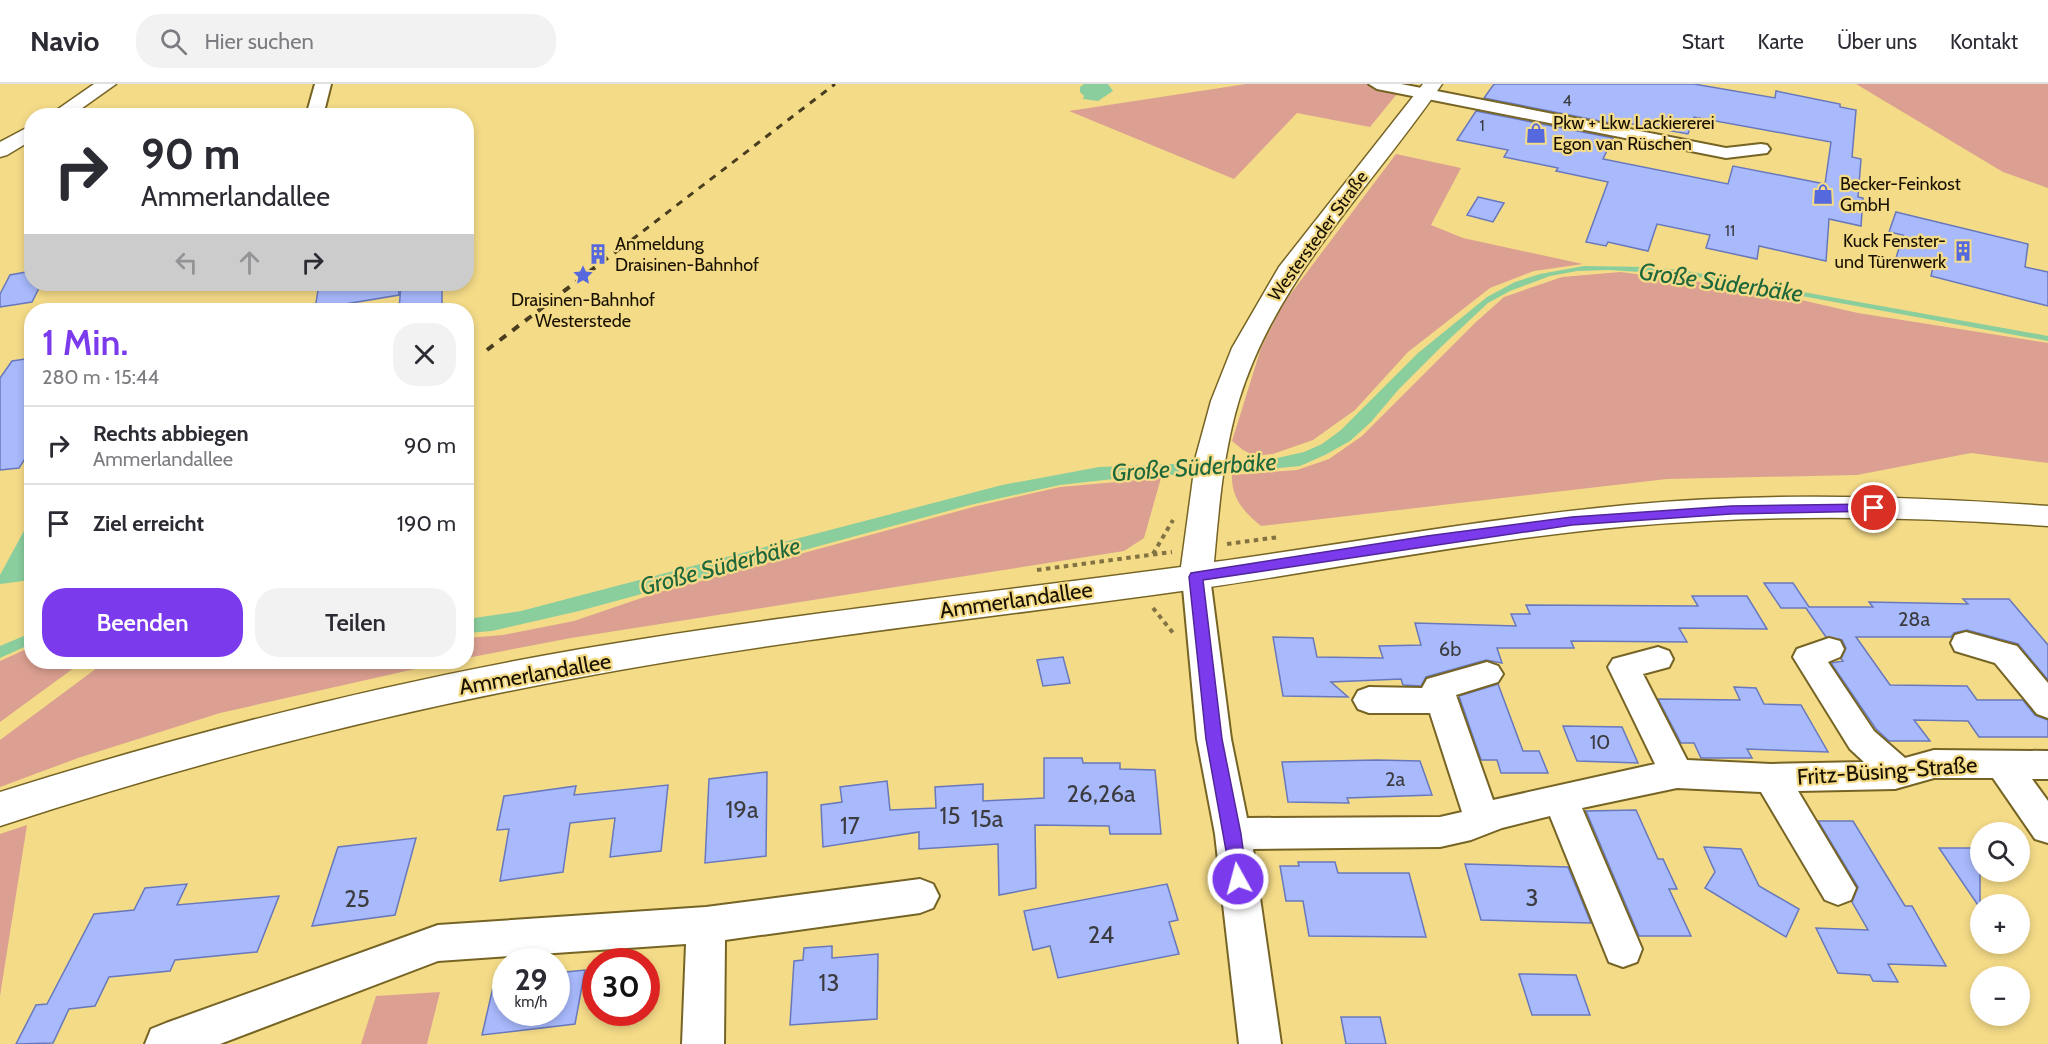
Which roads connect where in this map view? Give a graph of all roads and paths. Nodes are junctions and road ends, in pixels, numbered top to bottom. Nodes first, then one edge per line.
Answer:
1 (107, 84) edge
2 (323, 84) edge
3 (1377, 84) edge
4 (1429, 89) edge
5 (70, 108) edge
6 (316, 108) edge
7 (24, 136) edge
8 (1761, 149) dead end
9 (0, 151) edge
10 (2048, 516) edge
11 (1174, 517) dead end
12 (1141, 565) junction
13 (1196, 577) junction
14 (1175, 637) dead end
15 (1966, 643) dead end
16 (1829, 649) dead end
17 (1658, 659) dead end
18 (1487, 674) dead end
19 (1369, 700) dead end
20 (1442, 701) junction
21 (2048, 705) edge
22 (2002, 765) junction
23 (2048, 765) edge
24 (1677, 774) junction
25 (1900, 774) junction
26 (1771, 778) junction
27 (1561, 799) junction
28 (0, 808) edge
29 (1482, 820) junction
30 (2048, 828) edge
31 (1233, 834) junction
32 (1838, 888) dead end
33 (920, 897) dead end
34 (706, 925) junction
35 (1623, 949) dead end
36 (166, 1044) edge
37 (703, 1044) edge
38 (1260, 1044) edge

1 - 5 main road
2 - 6 street
3 - 4 street
4 - 8 street
4 - 13 main road, Westersteder Straße
7 - 9 main road
10 - 13 main road, Ammerlandallee
11 - 12 path
12 - 13 main road, Ammerlandallee
12 - 14 path
12 - 28 main road, Ammerlandallee
13 - 31 street
15 - 21 street
16 - 25 street
17 - 24 street
18 - 20 street
19 - 20 street
20 - 29 street
22 - 23 street, Fritz-Büsing-Straße
22 - 25 street, Fritz-Büsing-Straße
22 - 30 street, Fritz-Büsing-Straße
24 - 26 street, Fritz-Büsing-Straße
24 - 27 street, Fritz-Büsing-Straße
25 - 26 street, Fritz-Büsing-Straße
26 - 32 street, Fritz-Büsing-Straße
27 - 29 street, Fritz-Büsing-Straße
27 - 35 street
29 - 31 street, Fritz-Büsing-Straße
31 - 38 street
33 - 34 street
34 - 36 street
34 - 37 street

